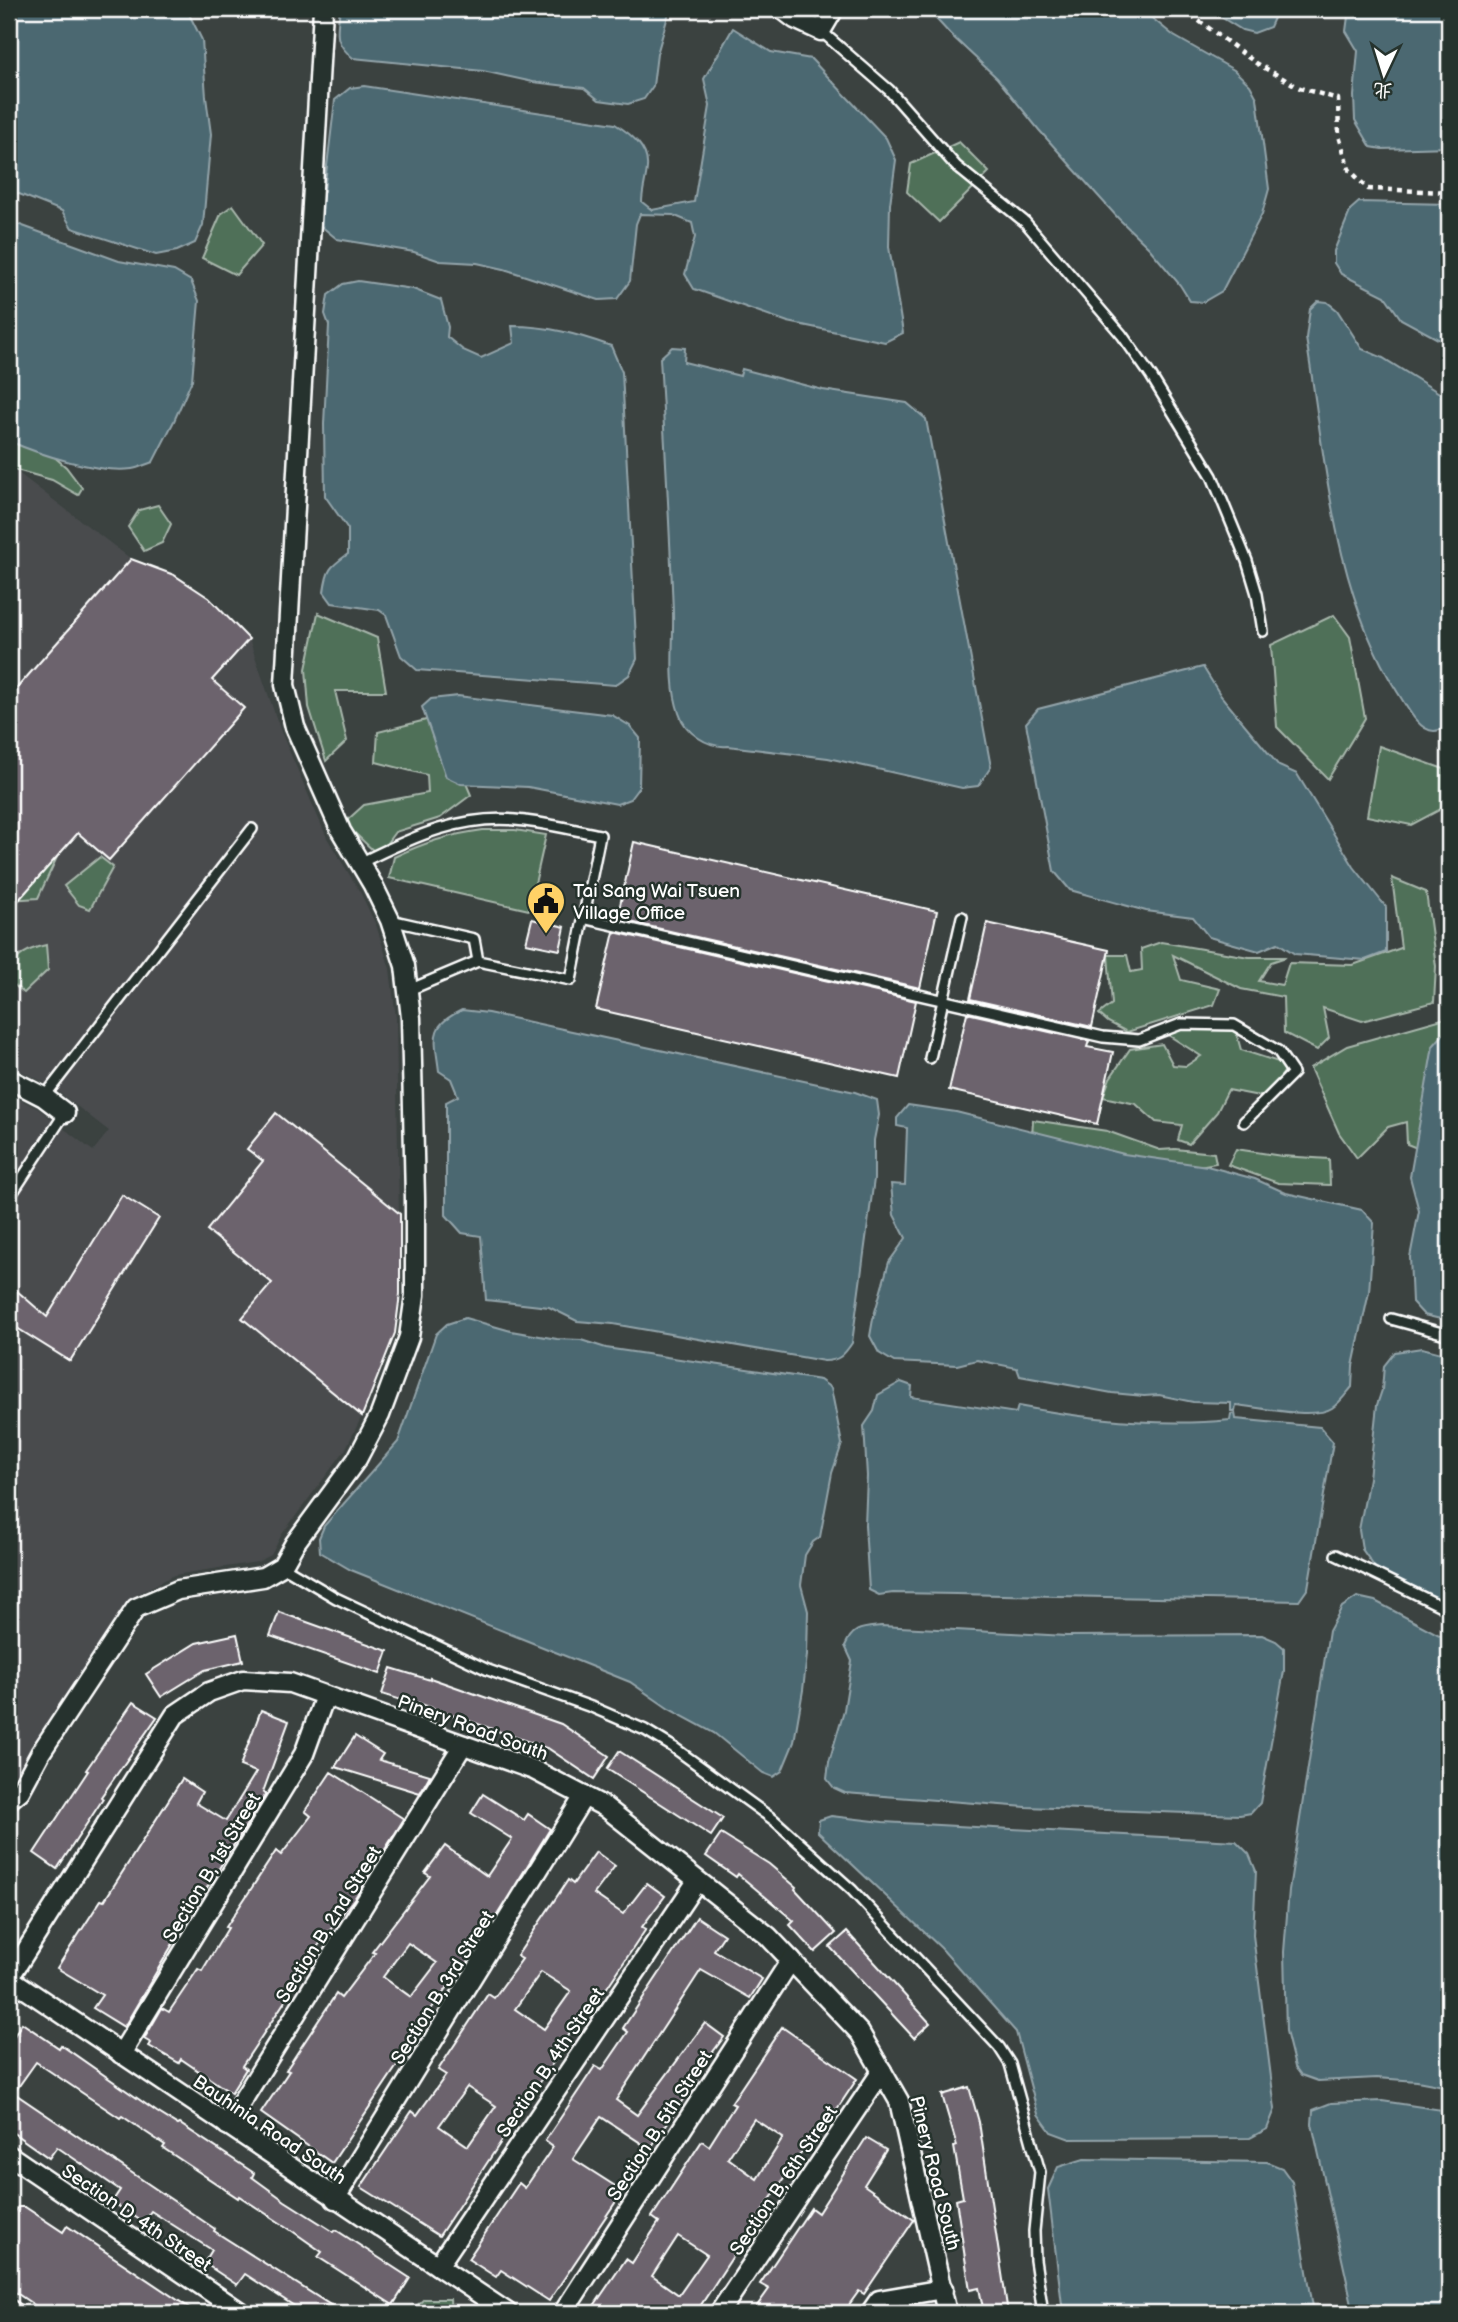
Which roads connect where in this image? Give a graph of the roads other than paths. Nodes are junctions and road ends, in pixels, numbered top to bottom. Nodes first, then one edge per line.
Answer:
1 (323, 9) edge
2 (782, 9) edge
3 (834, 9) edge
4 (821, 30) junction
5 (1263, 631) dead end
6 (252, 829) dead end
7 (360, 863) junction
8 (962, 917) dead end
9 (583, 918) junction
10 (390, 920) junction
11 (478, 961) junction
12 (409, 990) junction
13 (943, 1000) junction
14 (930, 1058) dead end
15 (9, 1079) edge
16 (44, 1097) junction
17 (65, 1113) joint
18 (1244, 1122) dead end
19 (9, 1198) edge
20 (1391, 1319) dead end
21 (1449, 1335) edge
22 (1336, 1555) dead end
23 (282, 1566) junction
24 (1449, 1610) edge
25 (325, 1696) junction
26 (463, 1745) junction
27 (584, 1797) junction
28 (9, 1800) edge
29 (697, 1881) junction
30 (791, 1960) junction
31 (9, 1978) edge
32 (121, 2054) junction
33 (882, 2071) junction
34 (227, 2125) junction
35 (9, 2155) edge
36 (335, 2199) junction
37 (438, 2266) junction
38 (943, 2289) junction
39 (9, 2309) edge
40 (15, 2313) edge
41 (242, 2313) edge
42 (508, 2313) edge
43 (563, 2313) edge
44 (719, 2313) edge
45 (870, 2313) edge
46 (947, 2313) edge
47 (1043, 2313) edge

1 - 7 street
2 - 4 street
3 - 4 street
4 - 5 lane
6 - 16 lane
7 - 9 lane
7 - 10 street
8 - 13 lane
9 - 11 lane
9 - 13 lane
10 - 11 lane
10 - 12 street
11 - 12 lane
12 - 23 street
13 - 14 lane
13 - 18 lane
15 - 16 street
16 - 17 street
17 - 19 lane
20 - 21 lane
22 - 24 lane
23 - 28 street
23 - 47 lane
25 - 26 street, Pinery Road South
25 - 31 street, Pinery Road South
25 - 32 street, Section B, 1st Street
26 - 27 street, Pinery Road South
26 - 34 street, Section B, 2nd Street
27 - 29 street, Pinery Road South
27 - 36 street, Section B, 3rd Street
29 - 30 street, Pinery Road South
29 - 37 street, Section B, 4th Street
30 - 33 street, Pinery Road South
30 - 43 street, Section B, 5th Street
31 - 32 street, Bauhinia Road South
32 - 34 street, Bauhinia Road South
33 - 38 street, Pinery Road South
33 - 44 street, Section B, 6th Street
34 - 36 street, Bauhinia Road South
35 - 41 street, Section D, 4th Street
36 - 37 street, Bauhinia Road South
37 - 42 street, Bauhinia Road South
38 - 45 street
38 - 46 street, Pinery Road South
39 - 40 street

